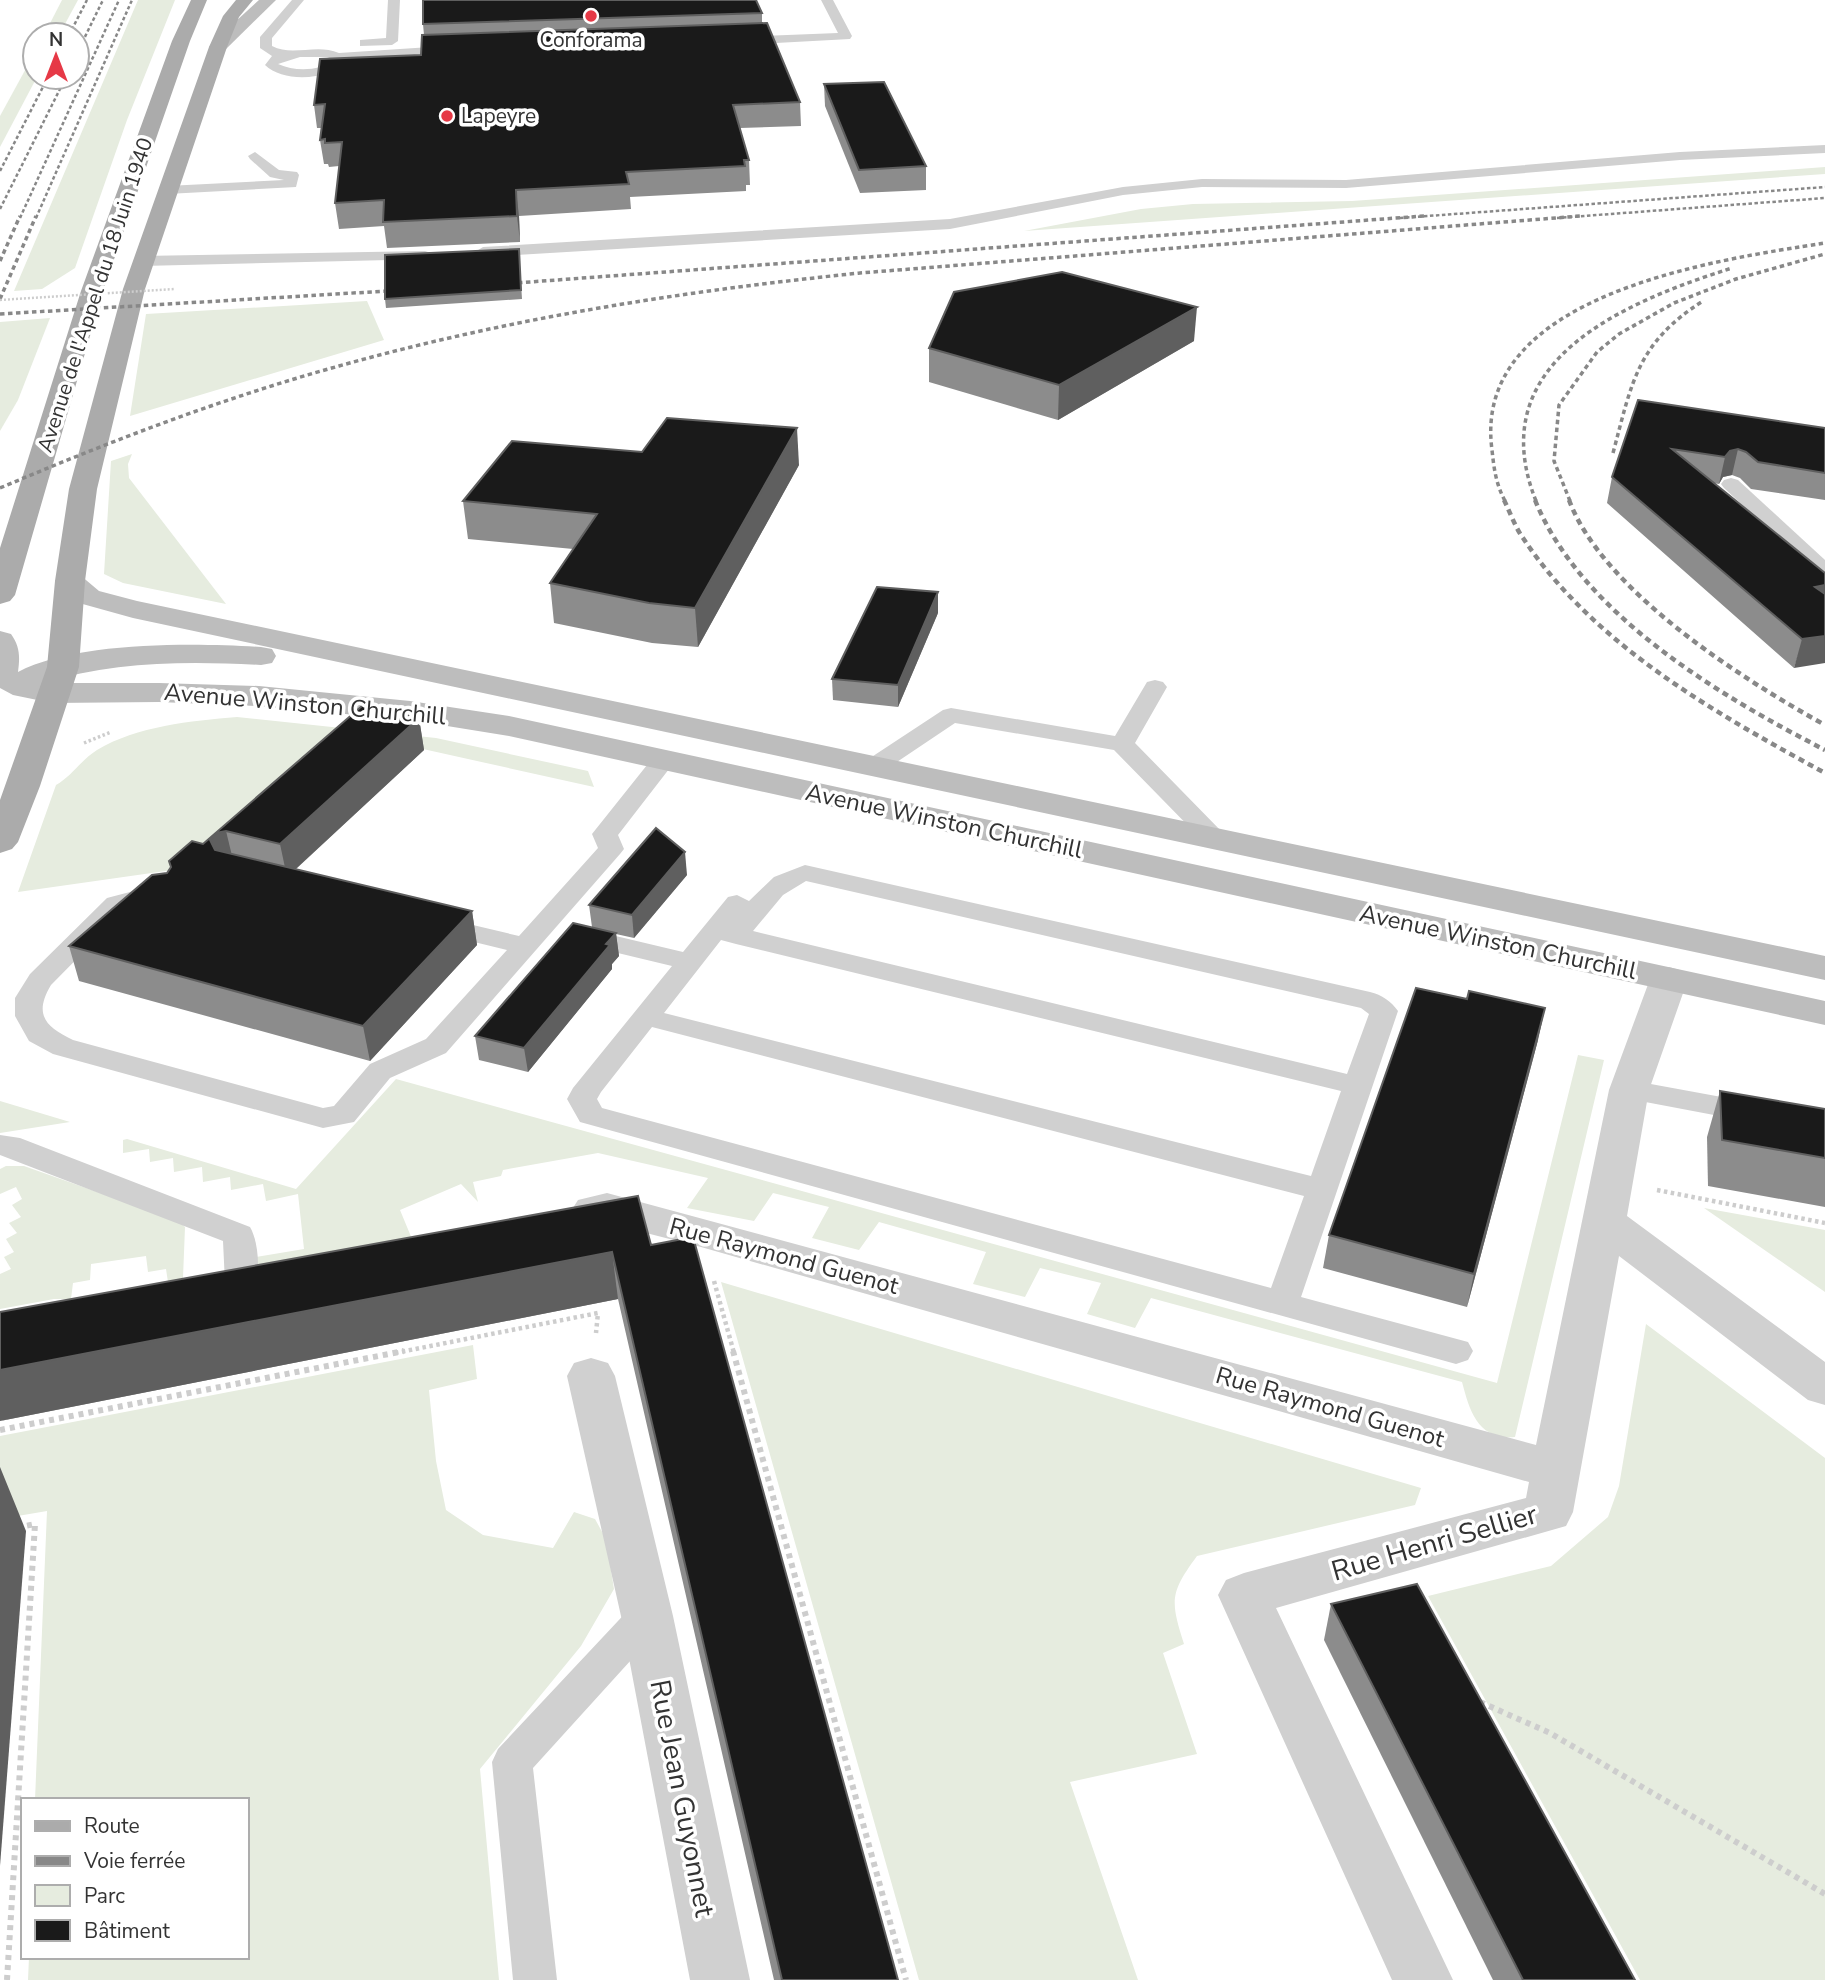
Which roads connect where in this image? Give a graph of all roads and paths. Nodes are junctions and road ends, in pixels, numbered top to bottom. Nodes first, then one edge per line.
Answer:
1 (200, 0) edge
2 (245, 0) edge
3 (268, 0) edge
4 (298, 0) edge
5 (394, 0) edge
6 (827, 0) edge
7 (725, 42) edge
8 (218, 47) junction
9 (476, 48) edge
10 (321, 52) junction
11 (282, 56) junction
12 (340, 56) junction
13 (1825, 149) edge
14 (255, 156) dead end
15 (167, 190) junction
16 (468, 253) edge
17 (440, 255) edge
18 (142, 261) junction
19 (176, 289) dead end
20 (0, 300) edge
21 (1731, 484) edge
22 (1825, 571) edge
23 (70, 582) junction
24 (0, 594) edge
25 (0, 640) edge
26 (59, 680) junction
27 (1155, 687) dead end
28 (7, 690) edge
29 (578, 705) junction
30 (118, 730) dead end
31 (1122, 744) junction
32 (80, 745) dead end
33 (664, 760) junction
34 (873, 767) junction
35 (1215, 839) junction
36 (0, 842) edge
37 (164, 899) edge
38 (737, 903) dead end
39 (419, 920) edge
40 (726, 933) junction
41 (534, 936) junction
42 (691, 962) junction
43 (1825, 968) edge
44 (1669, 979) junction
45 (1825, 1013) edge
46 (646, 1017) junction
47 (1358, 1086) junction
48 (1629, 1090) junction
49 (1825, 1126) edge
50 (0, 1145) edge
51 (1322, 1189) junction
52 (1608, 1202) junction
53 (553, 1219) edge
54 (1825, 1223) edge
55 (701, 1233) junction
56 (241, 1283) edge
57 (1282, 1304) junction
58 (1456, 1352) dead end
59 (591, 1376) joint
60 (1825, 1387) edge
61 (0, 1430) edge
62 (1556, 1470) junction
63 (12, 1528) dead end
64 (647, 1616) junction
65 (1476, 1709) edge
66 (1825, 1894) edge
67 (8, 1980) edge
68 (535, 1980) edge
69 (720, 1980) edge
70 (906, 1980) edge
71 (1423, 1980) edge

1 - 24 main road, Avenue de l'Appel du 18 Juin 1940
2 - 8 main road
3 - 8 main road
4 - 11 lane
5 - 10 lane
6 - 7 lane
8 - 15 main road
9 - 12 lane
10 - 11 lane
10 - 12 lane
11 - 12 lane
13 - 16 lane
14 - 15 lane
15 - 18 main road
17 - 18 lane
18 - 23 main road
19 - 20 path, bridge
21 - 22 lane
23 - 26 main road
23 - 29 main road, Avenue Winston Churchill
25 - 28 main road
26 - 28 main road
26 - 29 main road
26 - 33 main road, Avenue Winston Churchill
26 - 36 main road
27 - 31 lane
29 - 34 main road, Avenue Winston Churchill
30 - 32 path
31 - 34 lane
31 - 35 lane
33 - 41 lane
33 - 44 main road, Avenue Winston Churchill
34 - 35 main road, Avenue Winston Churchill
35 - 43 main road, Avenue Winston Churchill
37 - 41 lane
38 - 40 lane
39 - 41 lane
40 - 42 lane
40 - 47 lane
40 - 47 lane
41 - 42 lane
42 - 46 lane
44 - 45 main road, Avenue Winston Churchill
44 - 48 street, Rue Henri Sellier
46 - 51 lane
46 - 57 lane
47 - 51 lane
48 - 49 lane
48 - 52 street, Rue Henri Sellier
50 - 56 lane
51 - 57 lane
52 - 54 path
52 - 60 street
52 - 62 street, Rue Henri Sellier
53 - 55 street, Rue Raymond Guenot
55 - 62 street, Rue Raymond Guenot
55 - 70 path
57 - 58 lane
59 - 61 path
59 - 64 street, Rue Jean Guyonnet
62 - 71 street, Rue Henri Sellier
63 - 67 path
64 - 68 lane
64 - 69 street, Rue Jean Guyonnet
65 - 66 path

